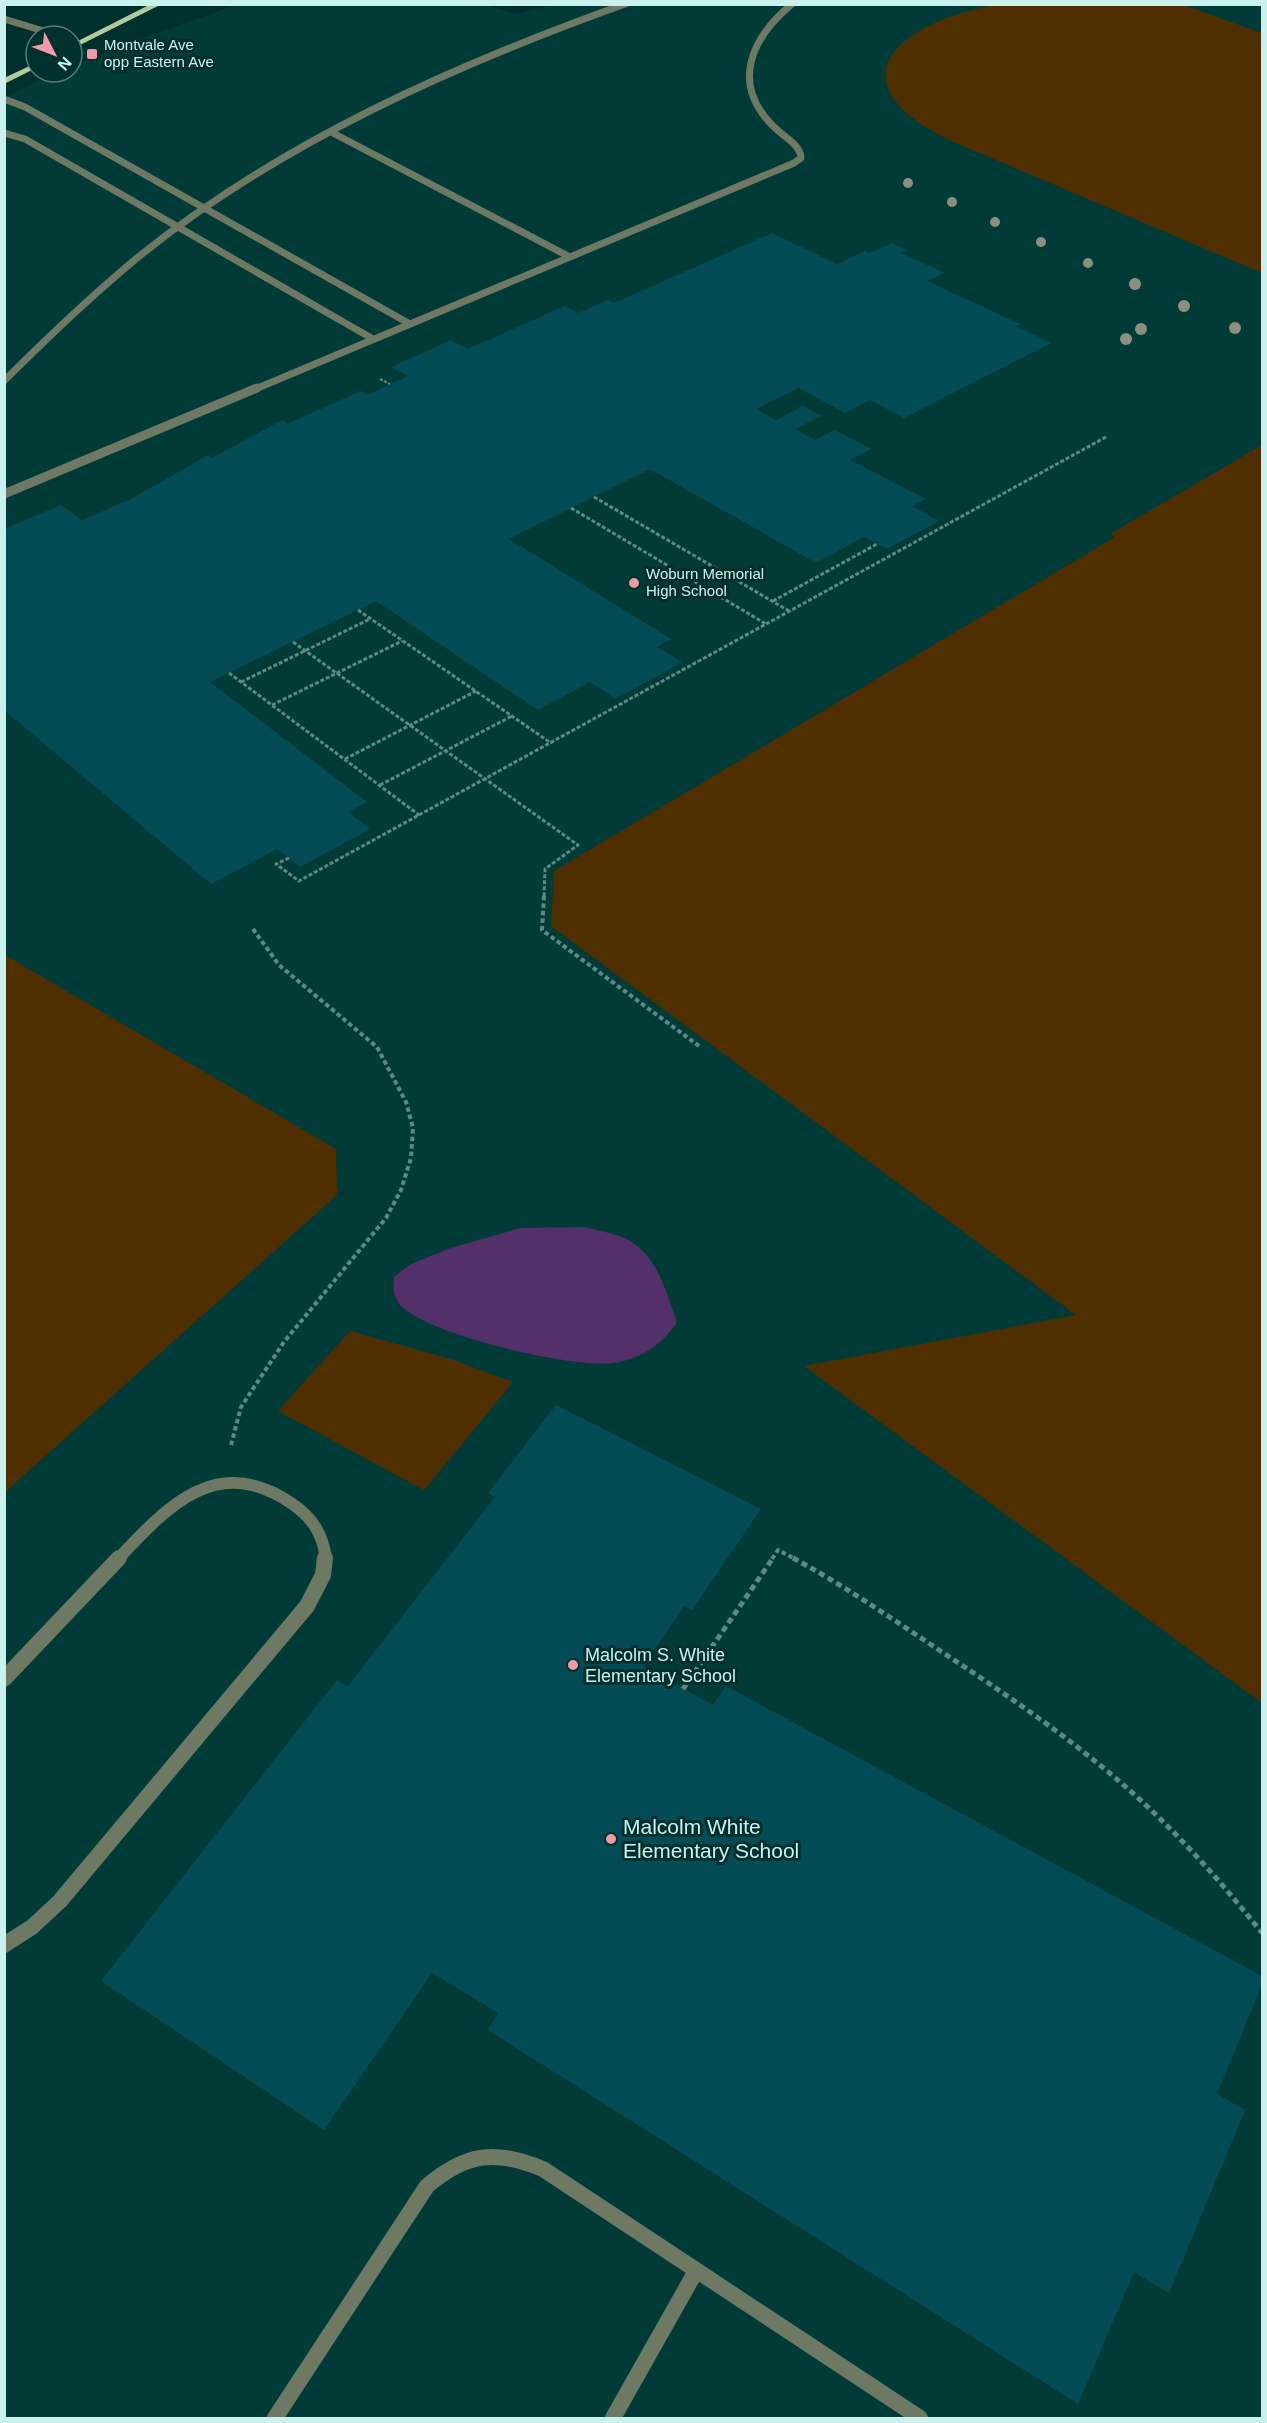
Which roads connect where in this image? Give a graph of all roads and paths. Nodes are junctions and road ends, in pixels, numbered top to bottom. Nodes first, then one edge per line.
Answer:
1 (158, 4) edge
2 (625, 4) edge
3 (792, 4) edge
4 (4, 19) edge
5 (24, 25) edge
6 (84, 41) edge
7 (24, 71) edge
8 (4, 82) edge
9 (4, 99) edge
10 (332, 132) junction
11 (4, 133) edge
12 (204, 208) junction
13 (177, 227) junction
14 (570, 256) junction
15 (410, 324) junction
16 (373, 339) junction
17 (4, 381) edge
18 (1106, 437) dead end
19 (4, 494) edge
20 (594, 497) dead end
21 (571, 508) dead end
22 (877, 544) dead end
23 (772, 601) junction
24 (358, 610) dead end
25 (790, 612) junction
26 (371, 619) junction
27 (767, 624) junction
28 (402, 640) junction
29 (293, 642) dead end
30 (305, 651) junction
31 (229, 673) dead end
32 (336, 673) junction
33 (241, 682) junction
34 (476, 691) junction
35 (272, 705) junction
36 (512, 716) junction
37 (410, 726) junction
38 (551, 743) junction
39 (445, 751) junction
40 (345, 759) junction
41 (484, 779) junction
42 (380, 785) junction
43 (419, 815) junction
44 (289, 858) dead end
45 (253, 929) dead end
46 (699, 1046) dead end
47 (232, 1484) junction
48 (4, 1679) edge
49 (683, 1689) dead end
50 (1263, 1933) edge
51 (4, 1945) edge
52 (696, 2271) junction
53 (275, 2418) edge
54 (613, 2418) edge
55 (920, 2418) edge

1 - 6 main road
2 - 10 street
3 - 14 street
4 - 5 street
7 - 8 main road
9 - 12 street
10 - 12 street
10 - 14 street
11 - 13 street
12 - 13 street
12 - 15 street
13 - 16 street
13 - 17 street
14 - 15 street
15 - 16 street
16 - 19 street
18 - 25 path
20 - 23 path
21 - 27 path
22 - 23 path
23 - 25 path
24 - 26 path
25 - 27 path
26 - 28 path
26 - 30 path
27 - 38 path
28 - 32 path
28 - 34 path
29 - 30 path
30 - 32 path
30 - 33 path
31 - 33 path
32 - 35 path
32 - 37 path
33 - 35 path
34 - 36 path
34 - 37 path
35 - 40 path
36 - 38 path
36 - 39 path
37 - 39 path
37 - 40 path
38 - 41 path
39 - 41 path
39 - 42 path
40 - 42 path
41 - 43 path
41 - 46 path
42 - 43 path
43 - 44 path
45 - 47 path
47 - 48 street
47 - 51 street
49 - 50 path
52 - 53 street
52 - 54 street
52 - 55 street

